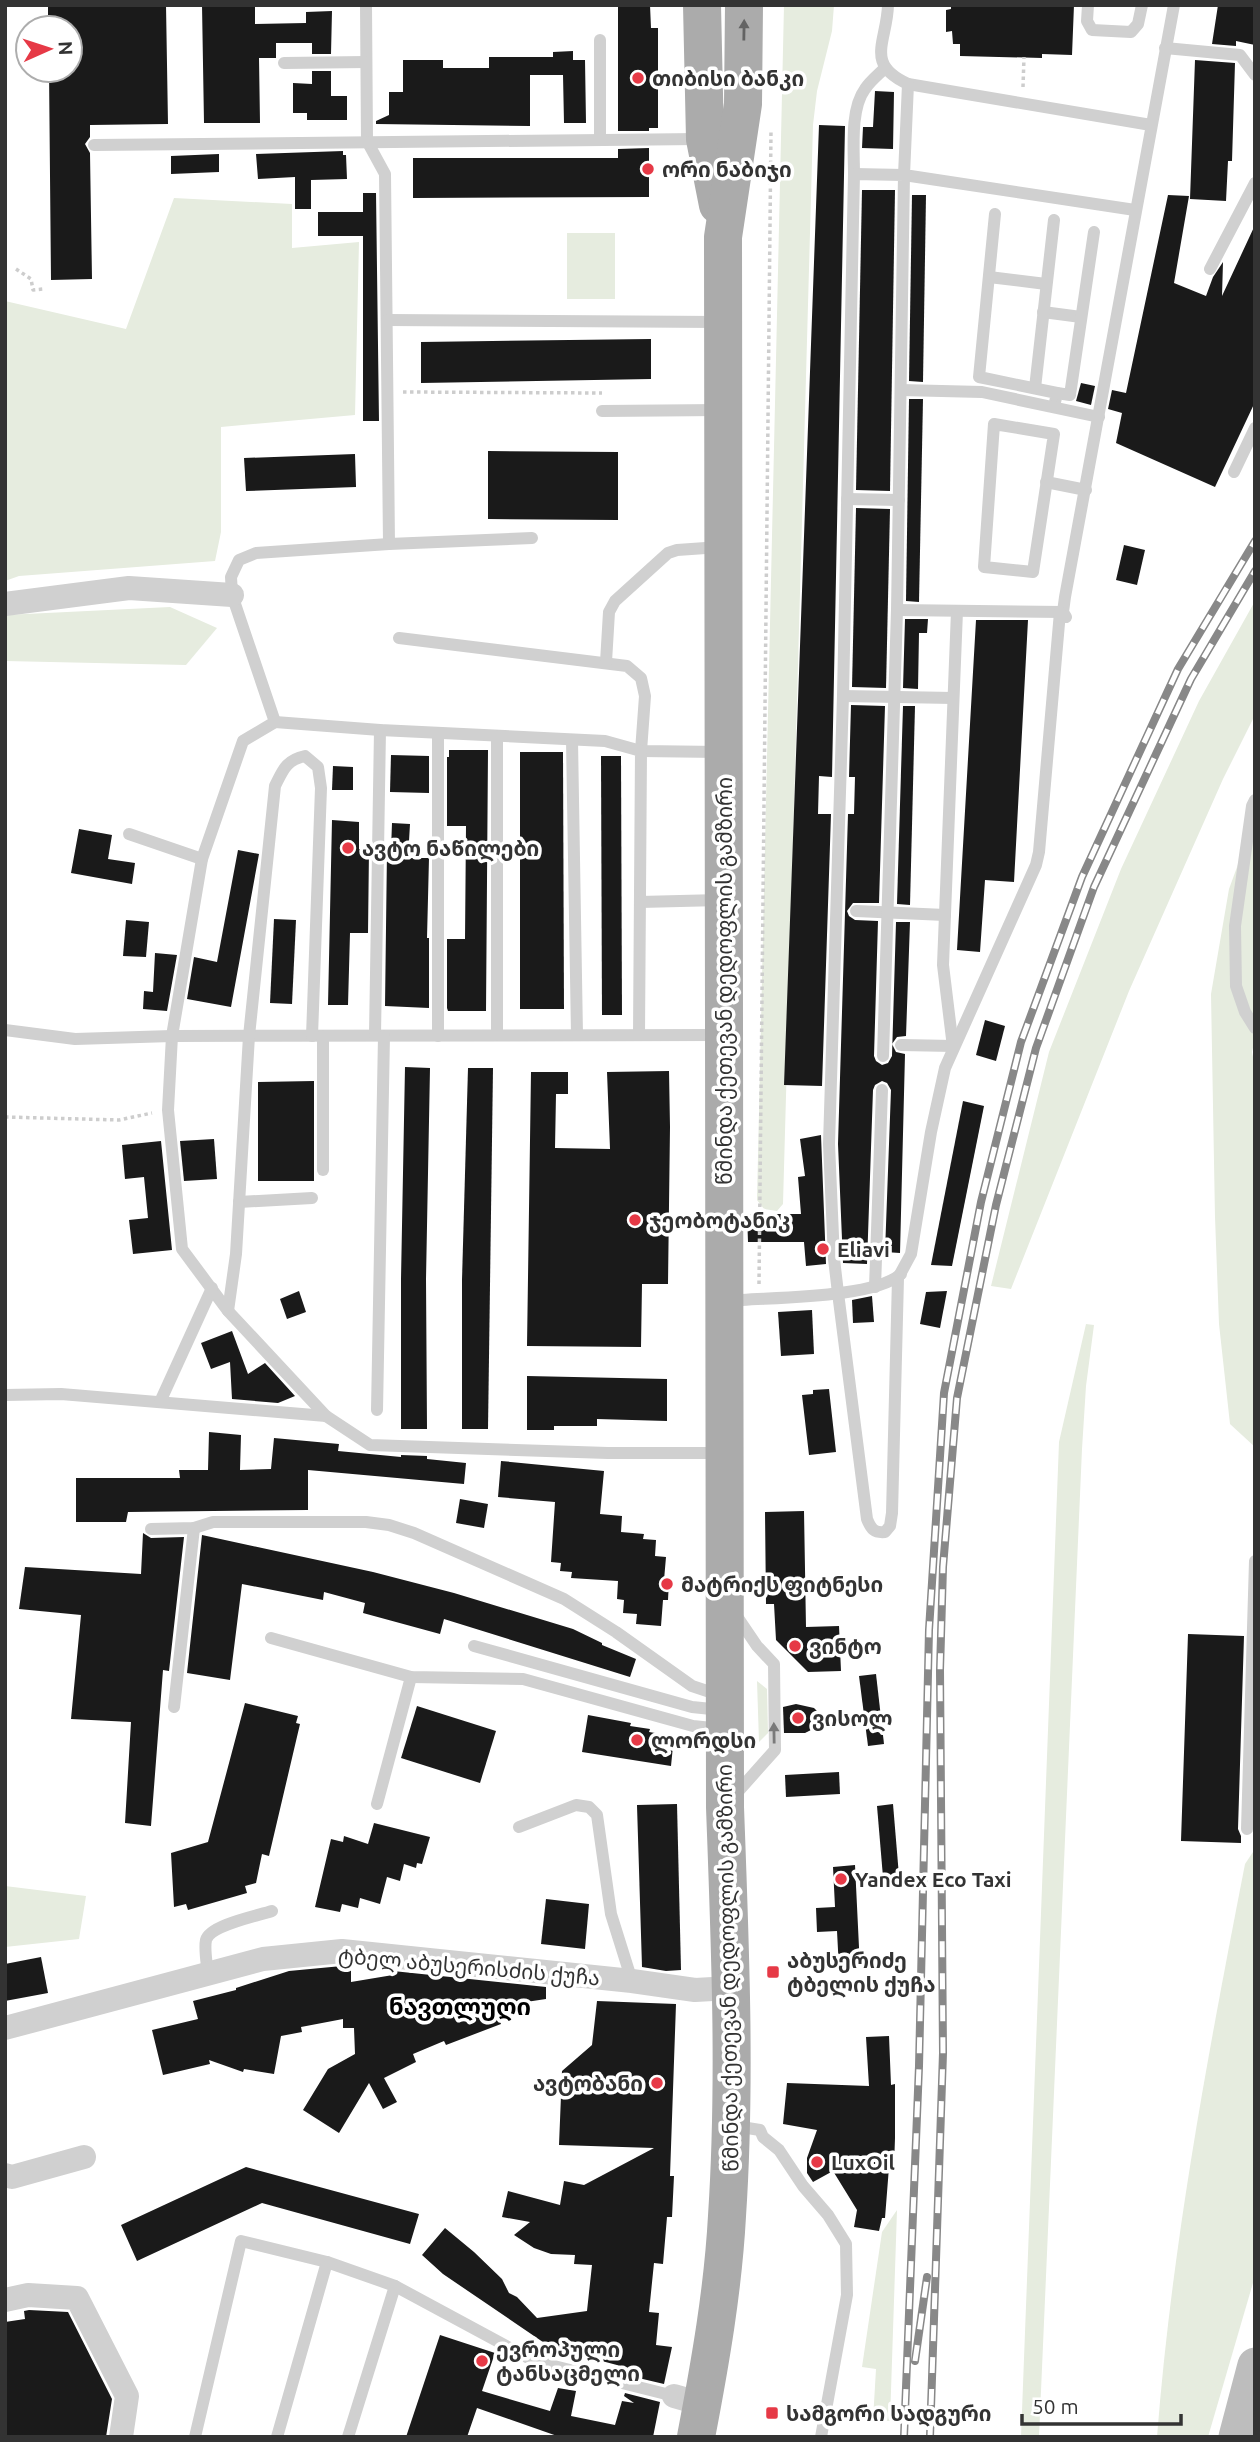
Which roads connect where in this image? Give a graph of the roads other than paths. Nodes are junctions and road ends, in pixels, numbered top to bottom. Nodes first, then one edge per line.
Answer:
1 (366, 5) edge
2 (702, 5) edge
3 (744, 5) edge
4 (888, 5) edge
5 (1088, 5) edge
6 (1142, 5) edge
7 (1174, 5) edge
8 (600, 40) dead end
9 (1166, 48) junction
10 (366, 62) junction
11 (284, 63) dead end
12 (885, 68) junction
13 (1255, 75) edge
14 (908, 84) junction
15 (1151, 125) junction
16 (705, 139) junction
17 (600, 140) junction
18 (367, 141) junction
19 (94, 145) dead end
20 (854, 174) junction
21 (904, 175) junction
22 (1255, 183) edge
23 (1135, 210) junction
24 (995, 214) dead end
25 (1054, 220) dead end
26 (1094, 232) dead end
27 (723, 237) junction
28 (1210, 269) dead end
29 (989, 277) junction
30 (1046, 284) junction
31 (1043, 312) junction
32 (1082, 317) junction
33 (387, 320) junction
34 (724, 323) junction
35 (1035, 388) junction
36 (901, 390) junction
37 (1058, 393) junction
38 (1054, 407) junction
39 (724, 410) junction
40 (602, 411) dead end
41 (1099, 417) junction
42 (1255, 428) edge
43 (1234, 472) dead end
44 (1046, 482) junction
45 (1086, 490) junction
46 (847, 499) junction
47 (899, 500) junction
48 (531, 538) dead end
49 (389, 544) junction
50 (724, 547) junction
51 (232, 595) junction
52 (5, 604) edge
53 (897, 610) junction
54 (957, 611) junction
55 (1062, 612) junction
56 (399, 638) dead end
57 (606, 662) junction
58 (843, 696) junction
59 (894, 696) junction
60 (953, 698) junction
61 (275, 722) junction
62 (380, 730) junction
63 (438, 733) junction
64 (497, 736) junction
65 (572, 740) junction
66 (641, 751) junction
67 (724, 752) junction
68 (1255, 800) edge
69 (129, 834) dead end
70 (202, 859) junction
71 (724, 900) junction
72 (640, 902) junction
73 (845, 910) junction
74 (887, 912) junction
75 (944, 915) junction
76 (1255, 1028) edge
77 (5, 1030) edge
78 (380, 1035) junction
79 (497, 1035) junction
80 (577, 1035) junction
81 (639, 1035) junction
82 (724, 1035) junction
83 (172, 1036) junction
84 (249, 1036) junction
85 (318, 1036) junction
86 (438, 1036) junction
87 (901, 1045) dead end
88 (955, 1048) junction
89 (883, 1056) dead end
90 (882, 1090) dead end
91 (323, 1170) dead end
92 (312, 1198) dead end
93 (239, 1202) junction
94 (898, 1278) junction
95 (876, 1287) junction
96 (212, 1288) junction
97 (838, 1293) junction
98 (741, 1299) junction
99 (228, 1311) junction
100 (5, 1395) edge
101 (160, 1402) junction
102 (377, 1410) dead end
103 (326, 1416) junction
104 (724, 1453) junction
105 (194, 1528) junction
106 (151, 1529) dead end
107 (1255, 1561) edge
108 (724, 1598) junction
109 (271, 1638) dead end
110 (474, 1646) dead end
111 (411, 1677) junction
112 (174, 1707) dead end
113 (724, 1712) junction
114 (377, 1804) dead end
115 (724, 1807) junction
116 (519, 1828) dead end
117 (1247, 1829) dead end
118 (272, 1911) dead end
119 (208, 1974) junction
120 (632, 1981) junction
121 (731, 1988) junction
122 (5, 2028) edge
123 (731, 2126) junction
124 (84, 2157) dead end
125 (5, 2175) edge
126 (327, 2262) junction
127 (395, 2286) junction
128 (5, 2300) edge
129 (1255, 2365) edge
130 (691, 2413) edge
131 (121, 2437) edge
132 (195, 2437) edge
133 (277, 2437) edge
134 (348, 2437) edge
135 (821, 2437) edge
136 (1236, 2437) edge

1 - 10 lane
2 - 16 main road, წმინდა ქეთევან დედოფლის გამზირი
27 -> 3 main road, წმინდა ქეთევან დედოფლის გამზირი
4 - 12 lane
5 - 6 lane
7 - 9 lane
8 - 17 lane
9 - 13 lane
9 - 15 lane
10 - 11 lane
10 - 18 lane
12 - 14 lane
12 - 20 lane
14 - 15 lane
14 - 21 lane
15 - 23 lane
16 - 17 lane
16 - 27 main road, წმინდა ქეთევან დედოფლის გამზირი
17 - 18 lane
18 - 19 lane
18 - 33 lane
20 - 21 lane
20 - 46 lane
21 - 23 lane
21 - 36 lane
22 - 28 lane
23 - 41 lane
24 - 29 lane
25 - 30 lane
26 - 32 lane
27 - 34 main road, წმინდა ქეთევან დედოფლის გამზირი
29 - 30 lane
29 - 35 lane
30 - 31 lane
31 - 32 lane
31 - 35 lane
32 - 37 lane
33 - 34 lane
33 - 49 lane
34 - 39 main road, წმინდა ქეთევან დედოფლის გამზირი
35 - 37 lane
36 - 38 lane
36 - 47 lane
37 - 38 lane
38 - 41 lane
39 - 40 lane
39 - 50 main road, წმინდა ქეთევან დედოფლის გამზირი
41 - 45 lane
42 - 43 lane
44 - 44 lane
44 - 45 lane
45 - 55 lane
46 - 47 lane
46 - 58 lane
47 - 53 lane
48 - 49 lane
49 - 51 lane
50 - 57 lane
50 - 67 main road, წმინდა ქეთევან დედოფლის გამზირი
51 - 52 street
51 - 61 lane
53 - 54 lane
53 - 59 lane
54 - 55 lane
54 - 60 lane
55 - 88 lane
56 - 57 lane
57 - 66 lane
58 - 59 lane
58 - 73 lane
59 - 60 lane
59 - 74 lane
60 - 75 lane
61 - 62 lane
61 - 70 lane
62 - 63 lane
62 - 78 lane
63 - 64 lane
63 - 86 lane
64 - 65 lane
64 - 79 lane
65 - 66 lane
65 - 80 lane
66 - 67 lane
66 - 72 lane
67 - 71 main road, წმინდა ქეთევან დედოფლის გამზირი
68 - 76 lane
69 - 70 lane
70 - 83 lane
71 - 72 lane
71 - 82 main road, წმინდა ქეთევან დედოფლის გამზირი
72 - 81 lane
73 - 74 lane
73 - 97 lane
74 - 75 lane
74 - 89 lane
75 - 88 lane
77 - 83 lane
78 - 85 lane
78 - 86 lane
78 - 102 lane
79 - 80 lane
79 - 86 lane
80 - 81 lane
81 - 82 lane
82 - 98 main road, წმინდა ქეთევან დედოფლის გამზირი
83 - 84 lane
83 - 96 lane
84 - 85 lane
84 - 85 lane
84 - 93 lane
85 - 91 lane
87 - 88 lane
88 - 94 lane
90 - 95 lane
92 - 93 lane
93 - 99 lane
94 - 95 lane
94 - 97 lane
95 - 97 lane
96 - 99 lane
96 - 101 lane
97 - 98 lane
98 - 104 main road, წმინდა ქეთევან დედოფლის გამზირი
99 - 103 lane
100 - 101 lane
101 - 103 lane
103 - 104 lane
104 - 108 main road, წმინდა ქეთევან დედოფლის გამზირი
105 - 106 lane
105 - 112 lane
105 - 113 lane
107 - 117 lane
108 - 113 main road, წმინდა ქეთევან დედოფლის გამზირი
115 -> 108 lane
109 - 111 lane
110 - 113 lane
111 - 113 lane
111 - 114 lane
113 - 115 main road, წმინდა ქეთევან დედოფლის გამზირი
115 - 121 main road, წმინდა ქეთევან დედოფლის გამზირი
116 - 120 lane
118 - 119 lane
119 - 120 street, ტბელ აბუსერისძის ქუჩა
119 - 122 street, ტბელ აბუსერისძის ქუჩა
120 - 121 street, ტბელ აბუსერისძის ქუჩა
121 - 123 main road, წმინდა ქეთევან დედოფლის გამზირი
123 - 130 main road, წმინდა ქეთევან დედოფლის გამზირი
123 - 135 lane
124 - 125 street
126 - 127 lane
126 - 132 lane
126 - 133 lane
127 - 130 lane
127 - 134 lane
128 - 131 street
129 - 136 street

